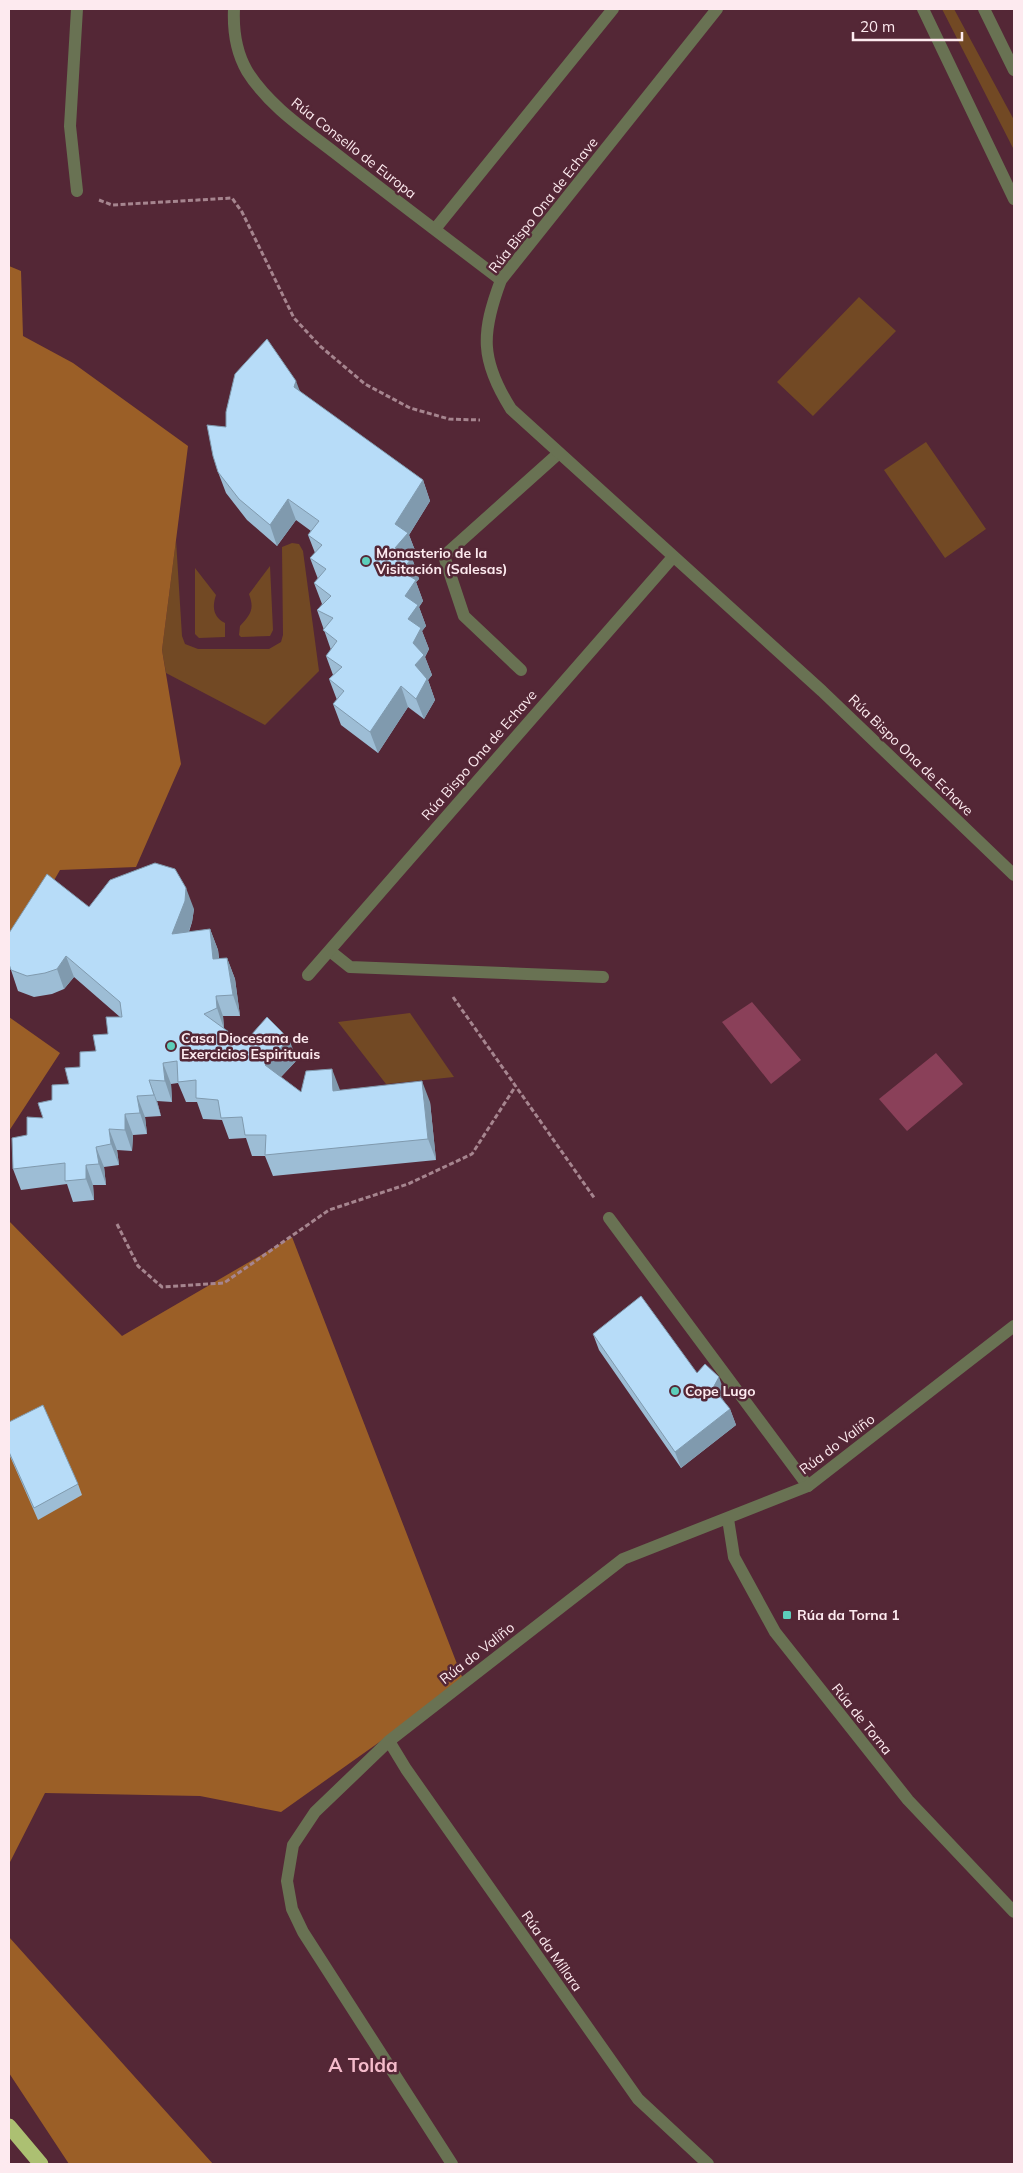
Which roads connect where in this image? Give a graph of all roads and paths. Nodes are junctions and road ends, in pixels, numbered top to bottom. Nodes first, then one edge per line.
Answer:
1 (77, 9) edge
2 (234, 9) edge
3 (613, 9) edge
4 (717, 9) edge
5 (923, 9) edge
6 (984, 9) edge
7 (1014, 70) edge
8 (78, 191) joint
9 (1014, 199) edge
10 (435, 229) junction
11 (501, 280) junction
12 (480, 420) dead end
13 (559, 453) junction
14 (673, 557) junction
15 (521, 670) dead end
16 (1014, 875) edge
17 (330, 951) junction
18 (434, 970) junction
19 (308, 975) dead end
20 (603, 977) dead end
21 (515, 1087) junction
22 (609, 1218) joint
23 (117, 1224) dead end
24 (1014, 1326) edge
25 (808, 1486) junction
26 (728, 1519) junction
27 (389, 1741) junction
28 (1014, 1912) edge
29 (9, 2126) edge
30 (41, 2164) edge
31 (452, 2164) edge
32 (708, 2164) edge

1 - 8 street
2 - 10 street, Rúa Consello de Europa
3 - 10 street
4 - 11 street, Rúa Bispo Ona de Echave
5 - 9 street
6 - 7 street
8 - 12 path
10 - 11 street, Rúa Consello de Europa
11 - 13 street, Rúa Bispo Ona de Echave
13 - 14 street, Rúa Bispo Ona de Echave
13 - 15 street
14 - 16 street, Rúa Bispo Ona de Echave
14 - 17 street, Rúa Bispo Ona de Echave
17 - 18 street
17 - 19 street, Rúa Bispo Ona de Echave
18 - 20 street
18 - 21 path
21 - 22 path
21 - 23 path
22 - 25 street
24 - 25 street, Rúa do Valiño
25 - 26 street, Rúa do Valiño
26 - 27 street, Rúa do Valiño
26 - 28 street, Rúa de Torna
27 - 31 street, Rúa do Valiño
27 - 32 street, Rúa da Míllara
29 - 30 highway

